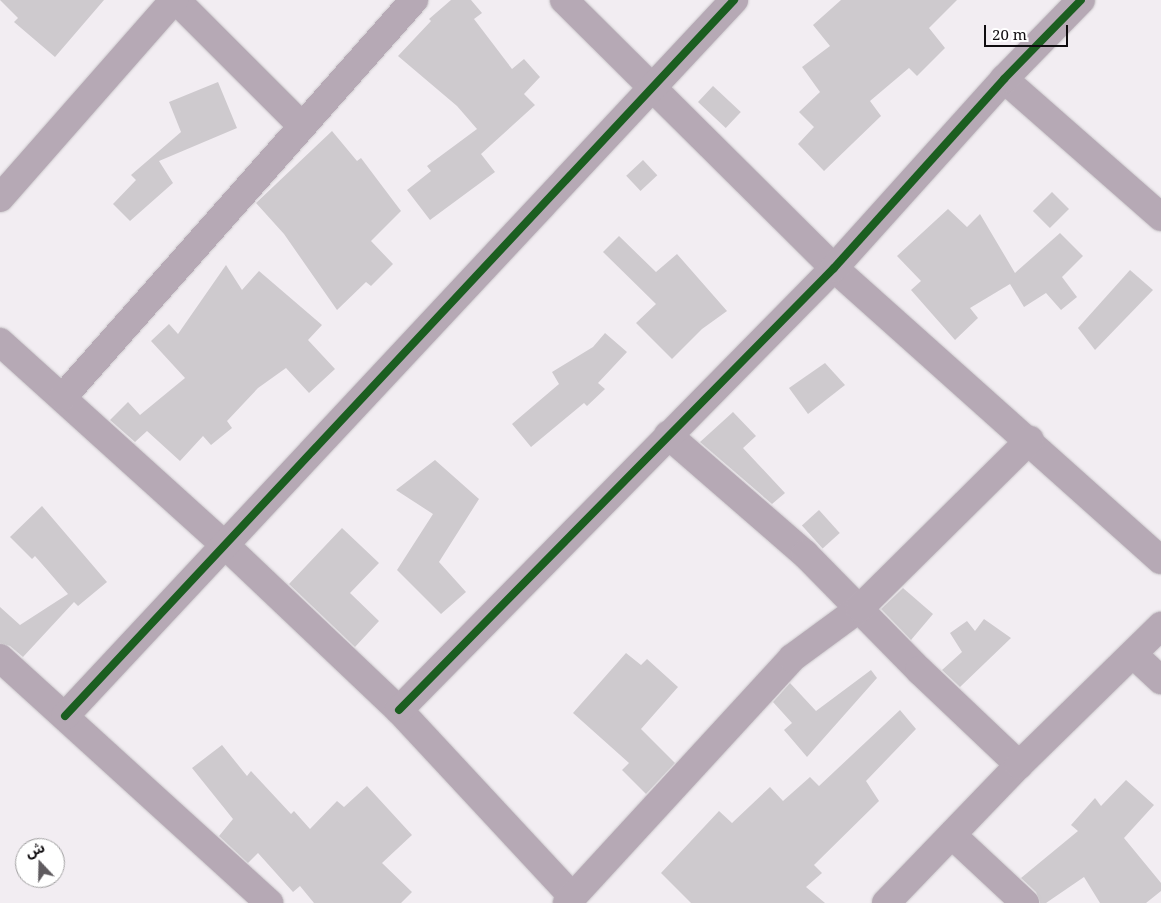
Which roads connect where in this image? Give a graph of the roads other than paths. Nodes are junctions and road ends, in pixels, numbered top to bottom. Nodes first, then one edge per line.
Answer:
1 (175, 0) edge
2 (414, 0) edge
3 (564, 0) edge
4 (734, 0) edge
5 (1080, 0) edge
6 (1004, 79) junction
7 (652, 87) junction
8 (301, 125) junction
9 (0, 198) edge
10 (1161, 217) edge
11 (834, 268) junction
12 (0, 342) edge
13 (63, 396) junction
14 (668, 435) junction
15 (1030, 440) junction
16 (225, 545) junction
17 (1161, 560) edge
18 (860, 608) junction
19 (1161, 626) edge
20 (1134, 655) junction
21 (0, 658) edge
22 (1161, 680) edge
23 (400, 710) junction
24 (65, 716) junction
25 (1019, 765) junction
26 (952, 835) junction
27 (569, 899) edge
28 (269, 903) edge
29 (886, 903) edge
30 (1025, 903) edge

1 - 8 street
1 - 9 street
2 - 8 street
3 - 7 street
4 - 7 street
5 - 6 street
6 - 10 street
6 - 11 street
7 - 11 street
7 - 16 street
8 - 13 street
11 - 14 street
11 - 15 street
12 - 13 street
13 - 16 street
14 - 18 street
14 - 23 street
15 - 17 street
15 - 18 street
16 - 23 street
16 - 24 street
18 - 25 street
18 - 27 street
19 - 20 street
20 - 22 street
20 - 25 street
21 - 24 street
23 - 27 street
24 - 28 street
25 - 26 street
26 - 29 street
26 - 30 street

